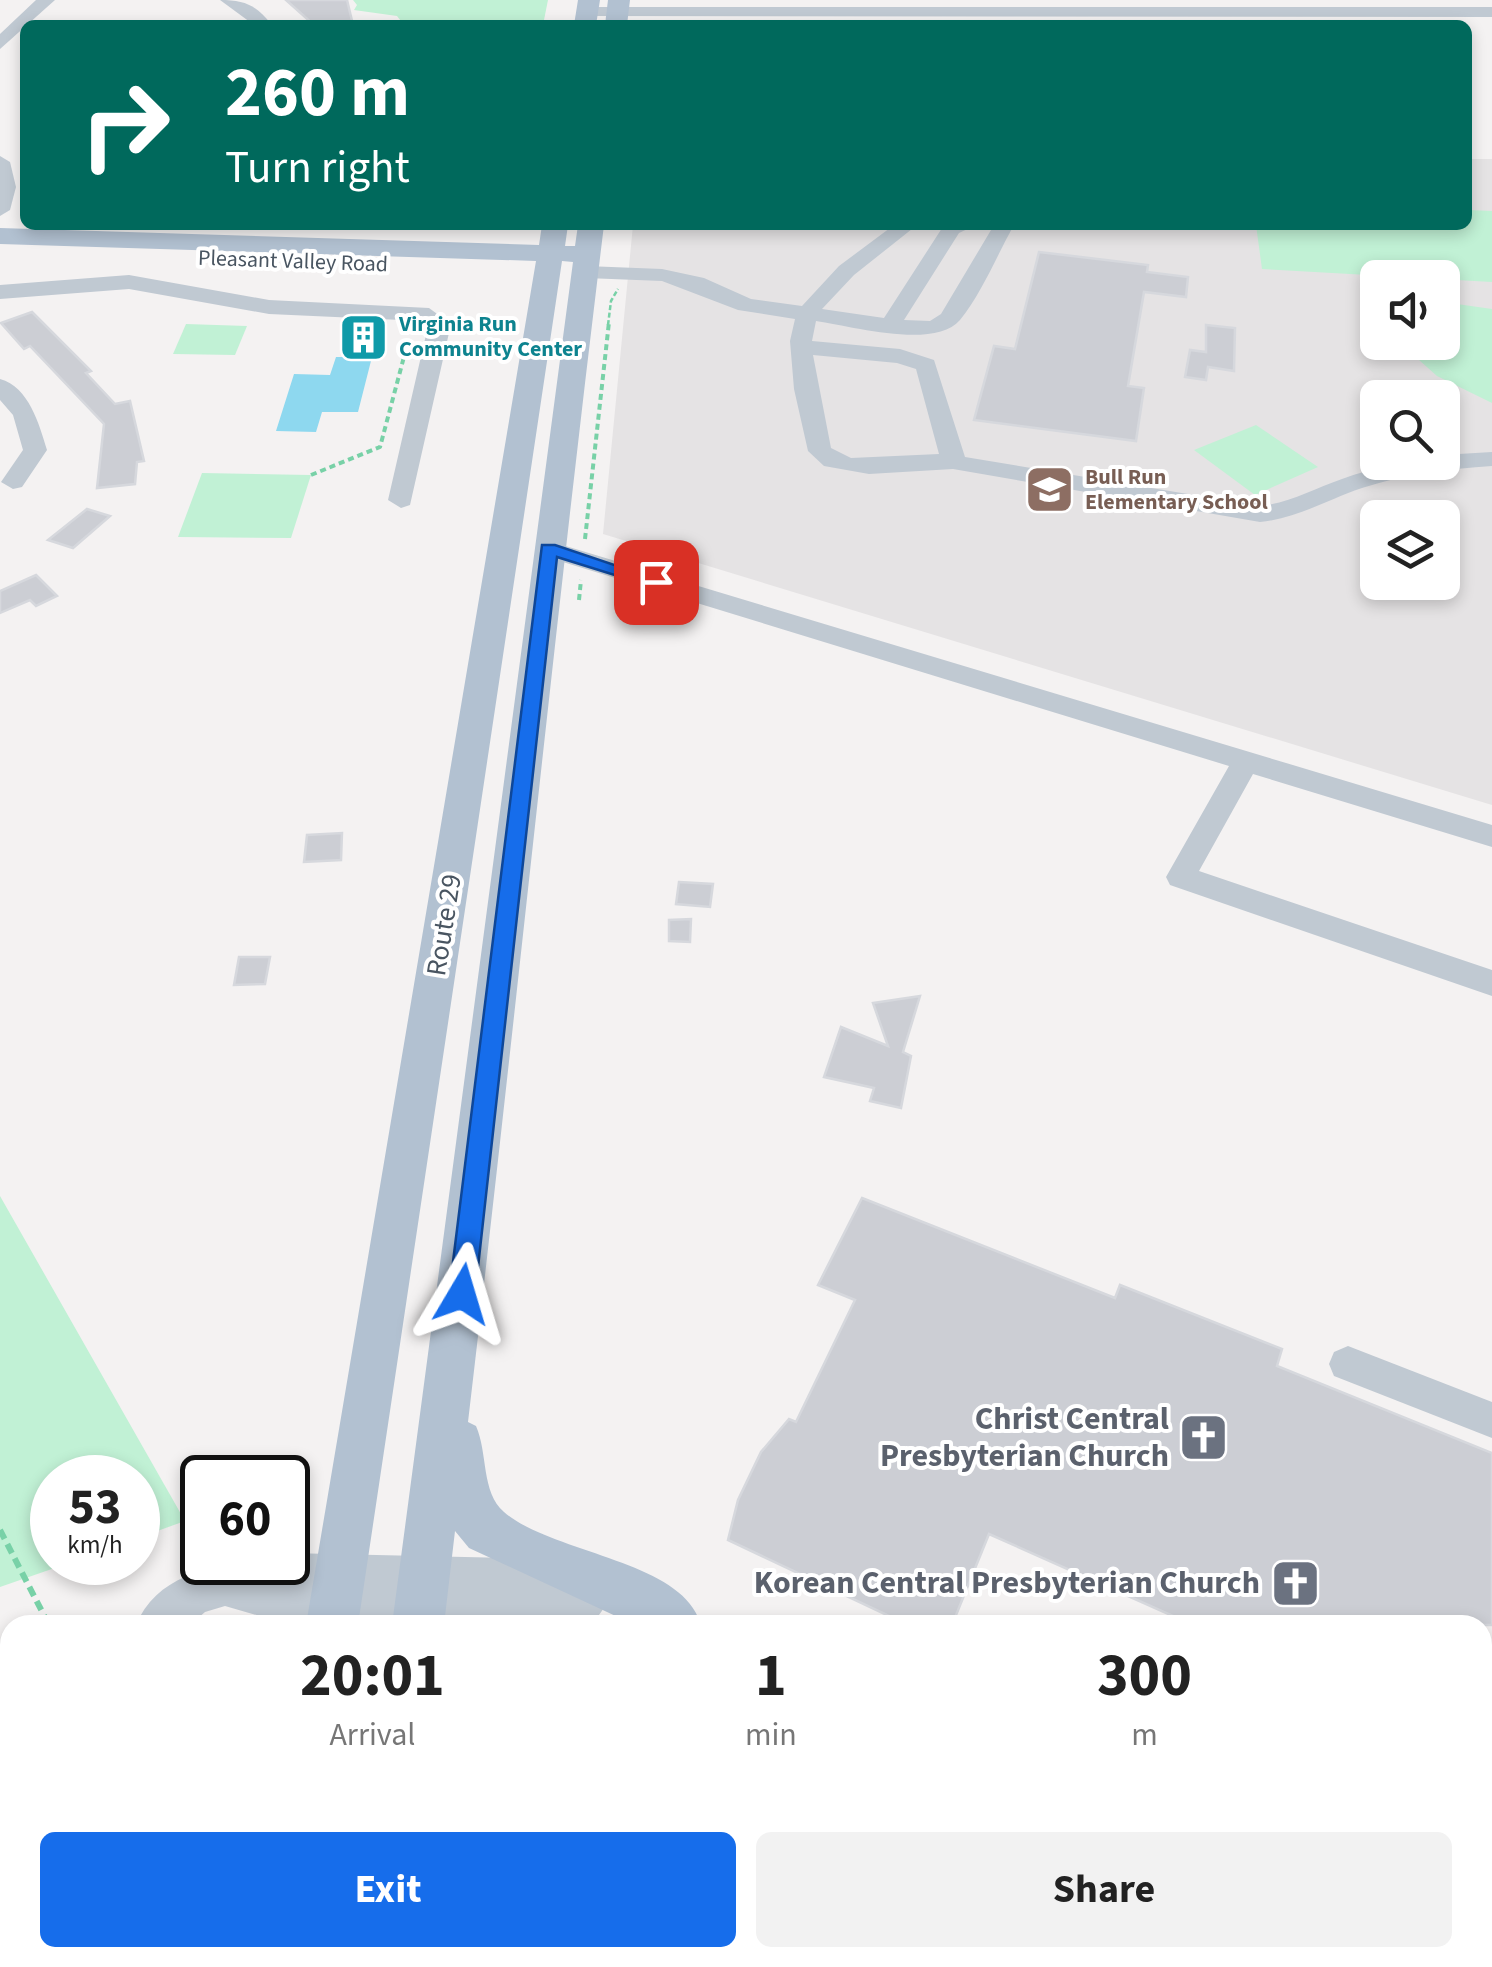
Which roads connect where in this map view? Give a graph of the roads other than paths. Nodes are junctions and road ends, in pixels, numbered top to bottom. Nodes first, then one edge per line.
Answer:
1 (46, 0) edge
2 (229, 0) edge
3 (974, 6) edge
4 (587, 12) edge
5 (617, 12) edge
6 (1492, 12) edge
7 (25, 20) edge
8 (259, 20) edge
9 (20, 25) edge
10 (0, 44) edge
11 (0, 162) edge
12 (0, 210) edge
13 (587, 230) edge
14 (901, 230) edge
15 (951, 230) edge
16 (1001, 230) edge
17 (0, 236) edge
18 (0, 248) edge
19 (565, 255) edge
20 (0, 292) edge
21 (809, 312) junction
22 (890, 324) junction
23 (802, 348) junction
24 (0, 386) edge
25 (953, 459) junction
26 (1492, 459) edge
27 (1460, 461) edge
28 (1365, 480) edge
29 (12, 482) dead end
30 (402, 500) dead end
31 (549, 549) junction
32 (1246, 761) junction
33 (1492, 836) edge
34 (1492, 983) edge
35 (1348, 1364) dead end
36 (453, 1372) junction
37 (1492, 1420) edge
38 (336, 1605) edge
39 (421, 1606) edge
40 (169, 1615) edge
41 (469, 1615) edge
42 (653, 1615) edge
43 (670, 1615) edge

1 - 7 street
2 - 8 street
3 - 5 street
3 - 6 street
4 - 5 street
9 - 10 street
11 - 12 street
13 - 19 main road, Route 29
14 - 21 street
15 - 22 street
16 - 22 street
17 - 19 main road, Pleasant Valley Road
18 - 19 main road, Pleasant Valley Road
19 - 21 street
19 - 31 main road, Route 29
19 - 38 main road, Route 29
20 - 30 street
21 - 22 street
21 - 23 street
23 - 25 street
23 - 25 street
24 - 29 street
25 - 28 street
26 - 27 street
31 - 32 street
31 - 36 main road, Route 29
32 - 33 street
32 - 34 street
35 - 37 street
36 - 39 main road, Route 29
36 - 43 main road
38 - 39 street
38 - 40 street
39 - 41 street
39 - 42 street

